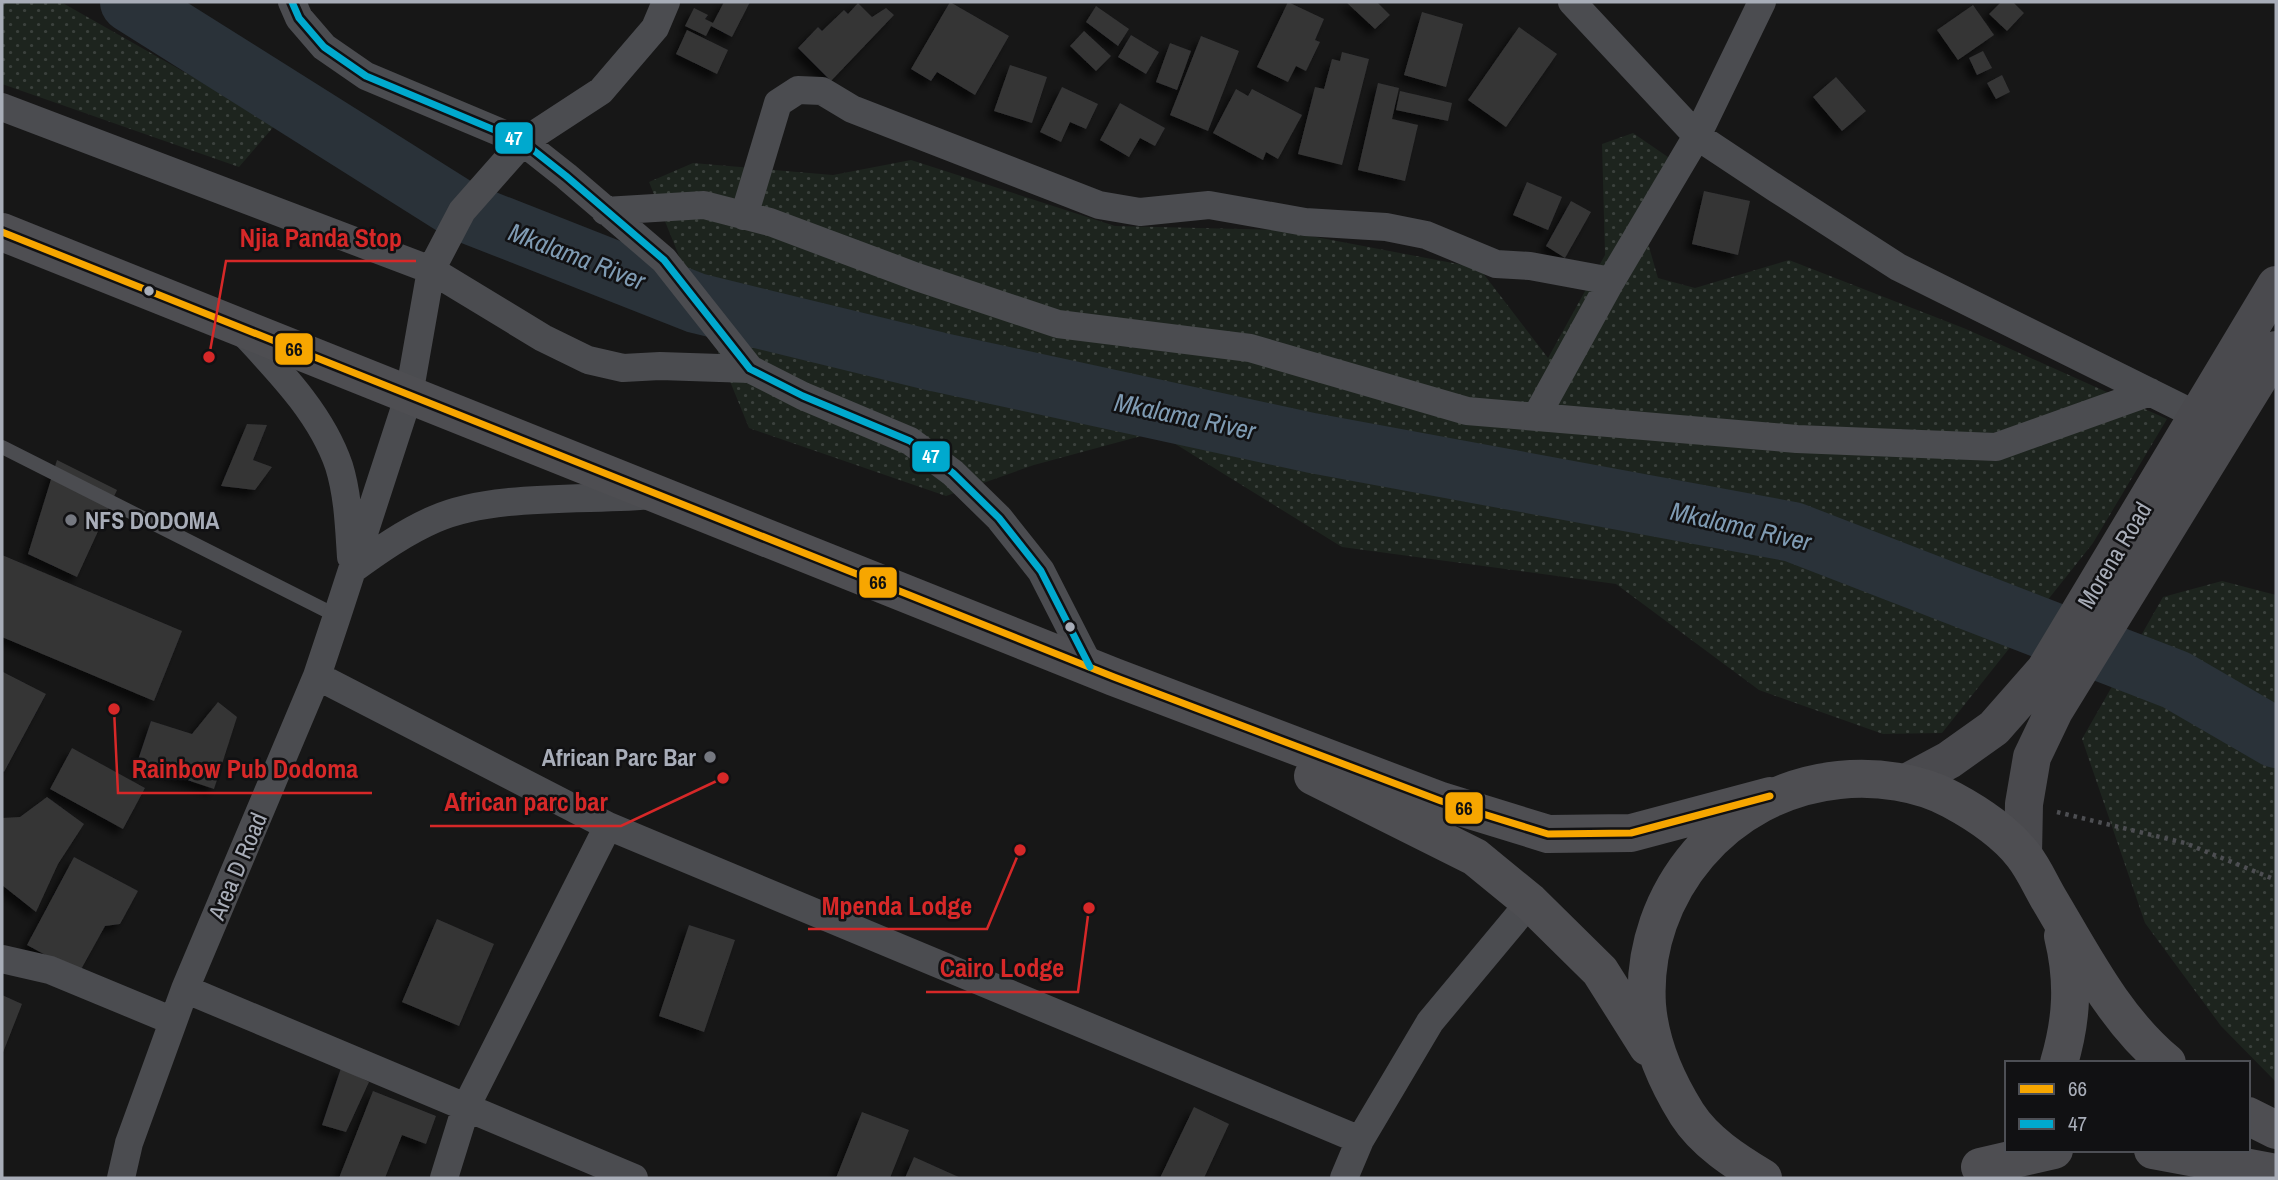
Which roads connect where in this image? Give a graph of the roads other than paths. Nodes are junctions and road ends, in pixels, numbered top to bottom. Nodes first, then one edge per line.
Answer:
1 (292, 2) edge
2 (666, 2) edge
3 (1572, 2) edge
4 (1762, 2) edge
5 (2, 107) edge
6 (1698, 136) junction
7 (523, 142) junction
8 (605, 211) junction
9 (744, 216) junction
10 (2, 232) edge
11 (431, 270) junction
12 (1611, 281) junction
13 (2276, 285) edge
14 (237, 326) junction
15 (2276, 350) edge
16 (750, 369) junction
17 (2150, 392) junction
18 (409, 394) junction
19 (1537, 415) junction
20 (2198, 416) junction
21 (2, 447) edge
22 (660, 495) junction
23 (352, 570) junction
24 (2121, 576) junction
25 (337, 616) junction
26 (1102, 672) junction
27 (317, 676) junction
28 (2058, 678) junction
29 (1906, 783) junction
30 (1770, 796) junction
31 (608, 826) junction
32 (2023, 854) junction
33 (1530, 902) junction
34 (2058, 914) junction
35 (2, 959) edge
36 (185, 989) junction
37 (173, 1021) junction
38 (2060, 1061) edge
39 (2165, 1061) edge
40 (1662, 1068) junction
41 (466, 1107) junction
42 (2250, 1117) edge
43 (2276, 1130) edge
44 (1360, 1140) junction
45 (2043, 1152) edge
46 (2164, 1152) edge
47 (1982, 1163) edge
48 (2276, 1172) edge
49 (121, 1178) edge
50 (444, 1178) edge
51 (634, 1178) edge
52 (1344, 1178) edge
53 (1763, 1178) edge

1 - 7 street
2 - 7 street, Area D Road
3 - 6 street
4 - 6 street
5 - 11 street
6 - 12 street
6 - 17 street
7 - 8 street
7 - 11 street, Area D Road
8 - 9 street
8 - 16 street
9 - 12 street
9 - 19 street
10 - 14 highway
11 - 16 street
11 - 18 street, Area D Road
12 - 19 street
13 - 20 main road, Morena Road
14 - 18 highway
14 - 23 street
15 - 24 main road, Morena Road
16 - 26 street
17 - 19 street
17 - 20 street
18 - 22 highway
18 - 23 street, Area D Road
20 - 24 main road, Morena Road
21 - 25 lane
22 - 23 street
22 - 26 highway
23 - 25 street, Area D Road
24 - 28 main road, Morena Road
25 - 27 street, Area D Road
26 - 30 highway
26 - 33 highway
27 - 31 street
27 - 36 street, Area D Road
28 - 29 main road, Morena Road
28 - 32 main road, Morena Road
29 - 30 highway
29 - 32 highway
30 - 40 highway
31 - 41 street
31 - 44 street
32 - 34 highway
33 - 40 highway
33 - 44 street
34 - 38 highway
34 - 39 highway
35 - 37 street
36 - 37 street, Area D Road
36 - 41 street
37 - 49 street, Area D Road
40 - 53 highway
41 - 50 street
41 - 51 street
42 - 43 highway
44 - 52 street
45 - 47 highway
46 - 48 highway

